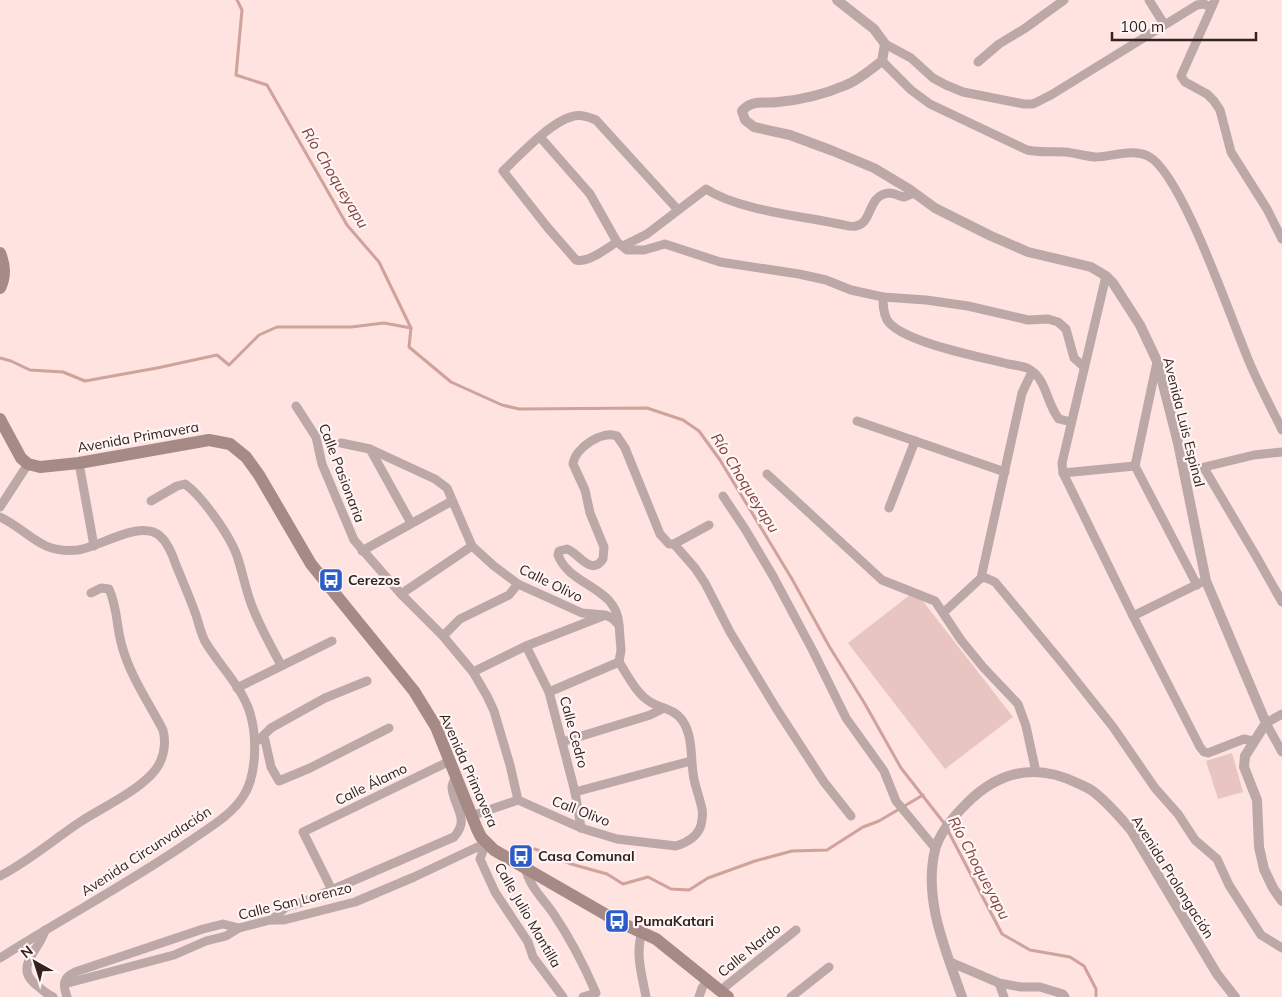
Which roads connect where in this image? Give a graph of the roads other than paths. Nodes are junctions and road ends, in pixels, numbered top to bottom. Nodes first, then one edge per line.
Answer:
1 (837, 0) edge
2 (1064, 0) edge
3 (1149, 0) edge
4 (1213, 3) edge
5 (1164, 24) junction
6 (885, 44) junction
7 (882, 61) junction
8 (978, 62) dead end
9 (540, 138) junction
10 (914, 192) junction
11 (678, 210) junction
12 (1282, 239) edge
13 (620, 244) junction
14 (0, 253) edge
15 (1106, 276) junction
16 (0, 288) edge
17 (883, 297) junction
18 (1157, 361) junction
19 (1084, 367) junction
20 (1032, 372) junction
21 (296, 406) dead end
22 (0, 420) edge
23 (857, 421) dead end
24 (1071, 422) junction
25 (1282, 430) edge
26 (915, 441) junction
27 (341, 443) dead end
28 (370, 449) junction
29 (1282, 452) edge
30 (79, 463) junction
31 (28, 464) junction
32 (1135, 466) junction
33 (1204, 468) junction
34 (1005, 472) junction
35 (1064, 472) junction
36 (1184, 472) junction
37 (767, 474) dead end
38 (723, 496) dead end
39 (452, 500) junction
40 (151, 501) dead end
41 (0, 507) edge
42 (889, 508) dead end
43 (0, 517) edge
44 (412, 523) junction
45 (708, 525) dead end
46 (674, 544) junction
47 (94, 546) junction
48 (472, 546) junction
49 (362, 551) junction
50 (981, 578) junction
51 (1201, 583) junction
52 (518, 584) junction
53 (91, 593) dead end
54 (401, 594) junction
55 (1282, 602) edge
56 (942, 613) junction
57 (605, 615) junction
58 (1133, 616) junction
59 (619, 625) junction
60 (443, 636) junction
61 (332, 641) dead end
62 (526, 646) junction
63 (619, 662) junction
64 (281, 665) junction
65 (473, 672) junction
66 (367, 682) dead end
67 (237, 688) junction
68 (549, 692) junction
69 (664, 708) junction
70 (1282, 714) edge
71 (1266, 723) junction
72 (389, 728) dead end
73 (258, 740) junction
74 (1253, 741) junction
75 (562, 742) junction
76 (1282, 752) edge
77 (450, 761) junction
78 (691, 761) junction
79 (1036, 772) junction
80 (456, 776) junction
81 (576, 792) junction
82 (518, 800) junction
83 (471, 816) junction
84 (851, 816) dead end
85 (581, 828) junction
86 (486, 843) junction
87 (938, 844) junction
88 (525, 867) junction
89 (0, 876) edge
90 (332, 890) junction
91 (1281, 896) edge
92 (272, 920) junction
93 (239, 928) junction
94 (46, 930) junction
95 (796, 930) dead end
96 (642, 932) junction
97 (1282, 948) edge
98 (0, 958) edge
99 (950, 962) junction
100 (829, 967) dead end
101 (66, 981) junction
102 (707, 981) junction
103 (999, 984) junction
104 (724, 994) edge
105 (53, 997) edge
106 (66, 997) edge
107 (563, 997) edge
108 (583, 997) edge
109 (646, 997) edge
110 (699, 997) edge
111 (791, 997) edge
112 (962, 997) edge
113 (1004, 997) edge
114 (1065, 997) edge
115 (1235, 997) edge

1 - 6 street
2 - 8 street
3 - 5 street
4 - 5 street
4 - 12 street
5 - 6 street
6 - 7 street
7 - 10 street, Avenida Luis Espinal
7 - 25 street
9 - 11 street
9 - 13 street
9 - 13 street
10 - 11 street
10 - 15 street, Avenida Luis Espinal
11 - 13 street
13 - 17 street
14 - 16 main road
15 - 18 street, Avenida Luis Espinal
15 - 19 street
17 - 19 street
17 - 20 street
18 - 32 street
18 - 36 street, Avenida Luis Espinal
19 - 24 street
20 - 24 street
20 - 34 street
21 - 49 street, Calle Pasionaria
22 - 31 main road
23 - 26 street
24 - 35 street
26 - 34 street
26 - 42 street
27 - 28 street, Calle Olivo
28 - 39 street, Calle Olivo
28 - 44 street
29 - 33 street
30 - 31 main road, Avenida Primavera
30 - 47 street
30 - 77 main road, Avenida Primavera
31 - 41 street
32 - 35 street
32 - 51 street
33 - 36 street
33 - 55 street
34 - 50 street
35 - 58 street
36 - 51 street, Avenida Luis Espinal
37 - 56 street
38 - 87 street
39 - 44 street
39 - 48 street, Calle Olivo
40 - 64 street
43 - 47 street, Avenida Circunvalación
44 - 49 street
45 - 46 street
46 - 59 street
46 - 84 street
47 - 67 street, Avenida Circunvalación
48 - 52 street, Calle Olivo
48 - 54 street
49 - 54 street, Calle Pasionaria
50 - 56 street
50 - 97 street
51 - 58 street
51 - 71 street, Avenida Luis Espinal
52 - 57 street, Calle Olivo
52 - 60 street
53 - 89 street
54 - 60 street, Calle Pasionaria
56 - 79 street
57 - 59 street, Calle Olivo
57 - 62 street
58 - 74 street
59 - 63 street
60 - 65 street, Calle Pasionaria
61 - 64 street
62 - 65 street
62 - 68 street, Calle Cedro
63 - 68 street
63 - 69 street
64 - 67 street
65 - 82 street, Calle Pasionaria
66 - 73 street
67 - 73 street, Avenida Circunvalación
68 - 75 street, Calle Cedro
69 - 75 street
69 - 78 street
70 - 71 street
71 - 74 street
71 - 76 street
72 - 73 street
73 - 94 street, Avenida Circunvalación
74 - 91 street
75 - 81 street, Calle Cedro
77 - 80 main road, Avenida Primavera
77 - 90 street, Calle Álamo
78 - 81 street
78 - 85 street, Call Olivo
79 - 87 street, Avenida Prolongación
79 - 115 street, Avenida Prolongación
80 - 83 main road, Avenida Primavera
80 - 90 street
81 - 85 street, Calle Cedro
82 - 83 street
82 - 85 street, Call Olivo
83 - 86 main road, Avenida Primavera
86 - 88 main road, Avenida Primavera
86 - 92 street, Calle San Lorenzo
86 - 107 street, Calle Julio Mantilla
87 - 99 street, Avenida Prolongación
88 - 96 main road, Avenida Primavera
88 - 108 street
90 - 92 street
92 - 93 street, Calle San Lorenzo
93 - 101 street, Calle San Lorenzo
93 - 101 street
94 - 98 street
94 - 105 street, Avenida Circunvalación
95 - 104 street, Calle Nardo
96 - 102 main road, Avenida Primavera
96 - 109 street
99 - 103 street
99 - 112 street, Avenida Prolongación
100 - 111 street
101 - 106 street
102 - 104 main road, Avenida Primavera
102 - 110 street
103 - 113 street
103 - 114 street

